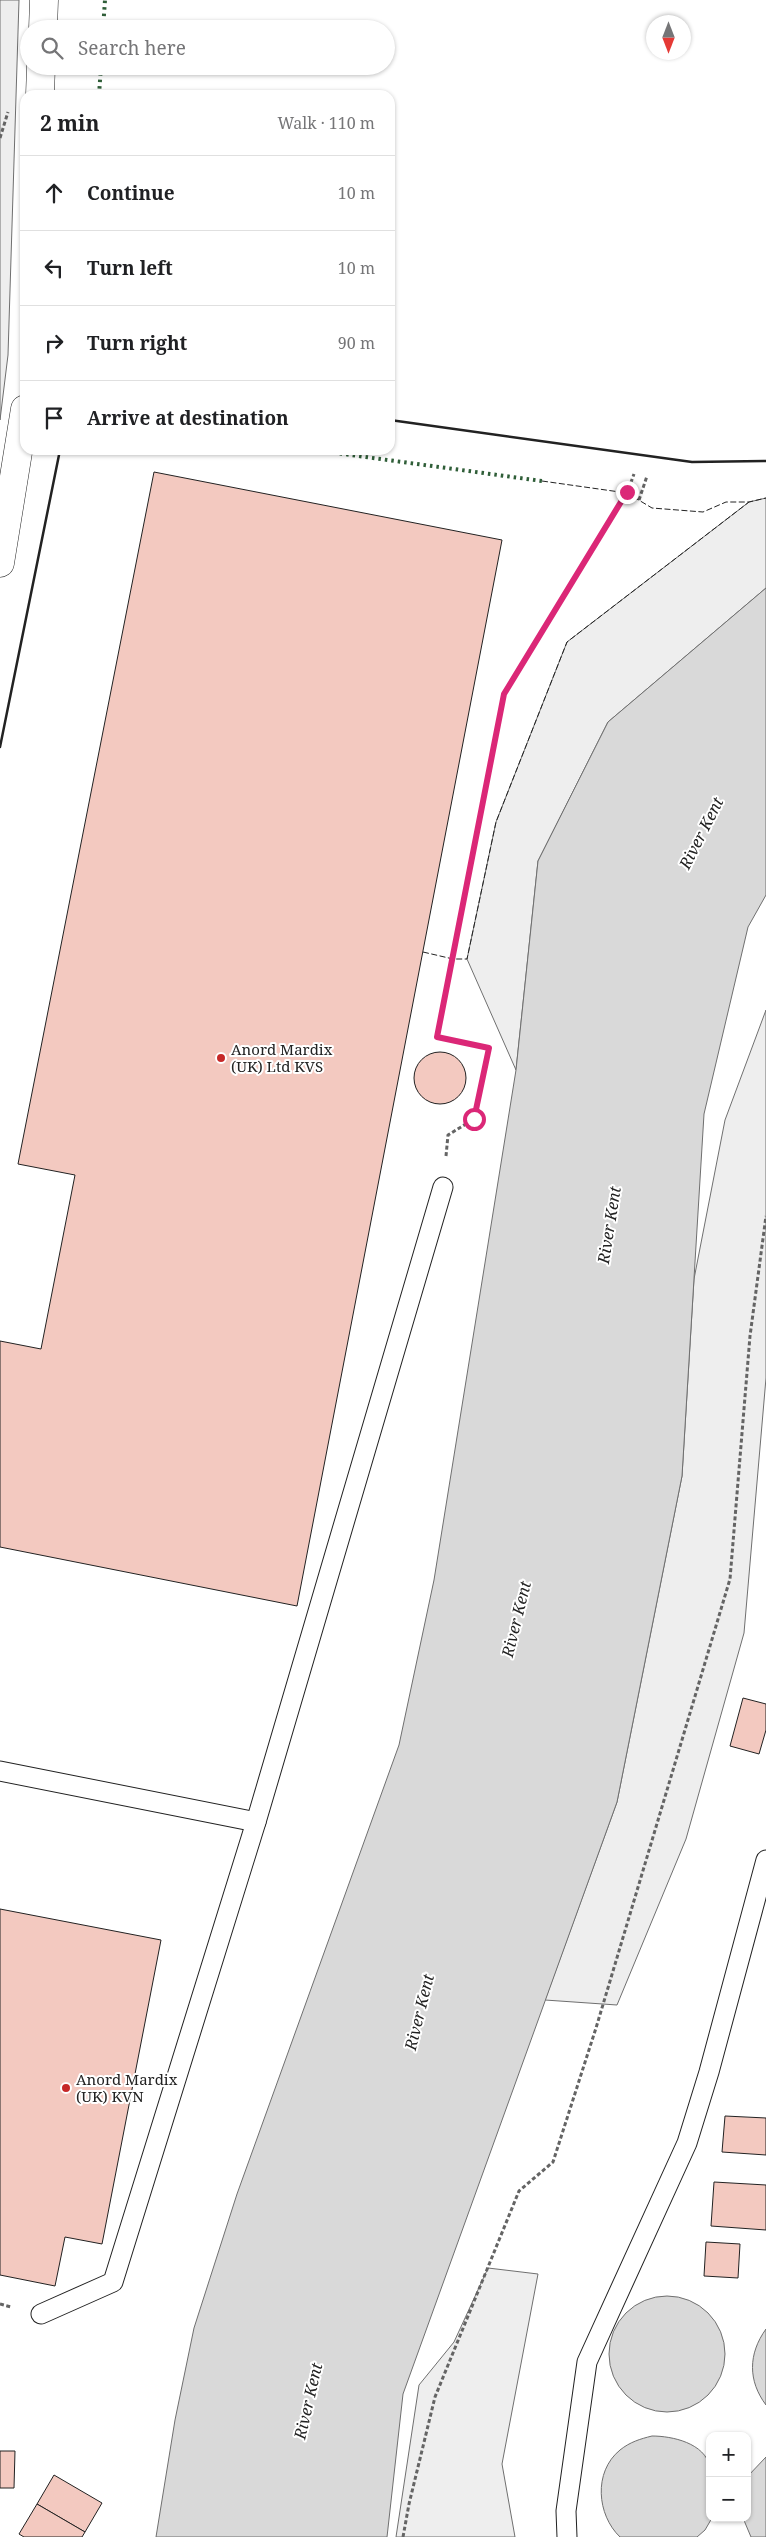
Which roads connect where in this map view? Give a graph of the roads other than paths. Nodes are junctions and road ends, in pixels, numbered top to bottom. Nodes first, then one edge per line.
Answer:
1 (44, 0) edge
2 (43, 20) edge
3 (41, 75) edge
4 (40, 90) edge
5 (20, 440) edge
6 (0, 562) edge
7 (442, 1187) road end
8 (0, 1771) edge
9 (256, 1822) junction
10 (766, 1860) edge
11 (41, 2314) dead end
12 (567, 2537) edge

1 - 2 street
3 - 4 street
5 - 6 street
7 - 9 lane
8 - 9 lane
9 - 11 lane
10 - 12 lane

